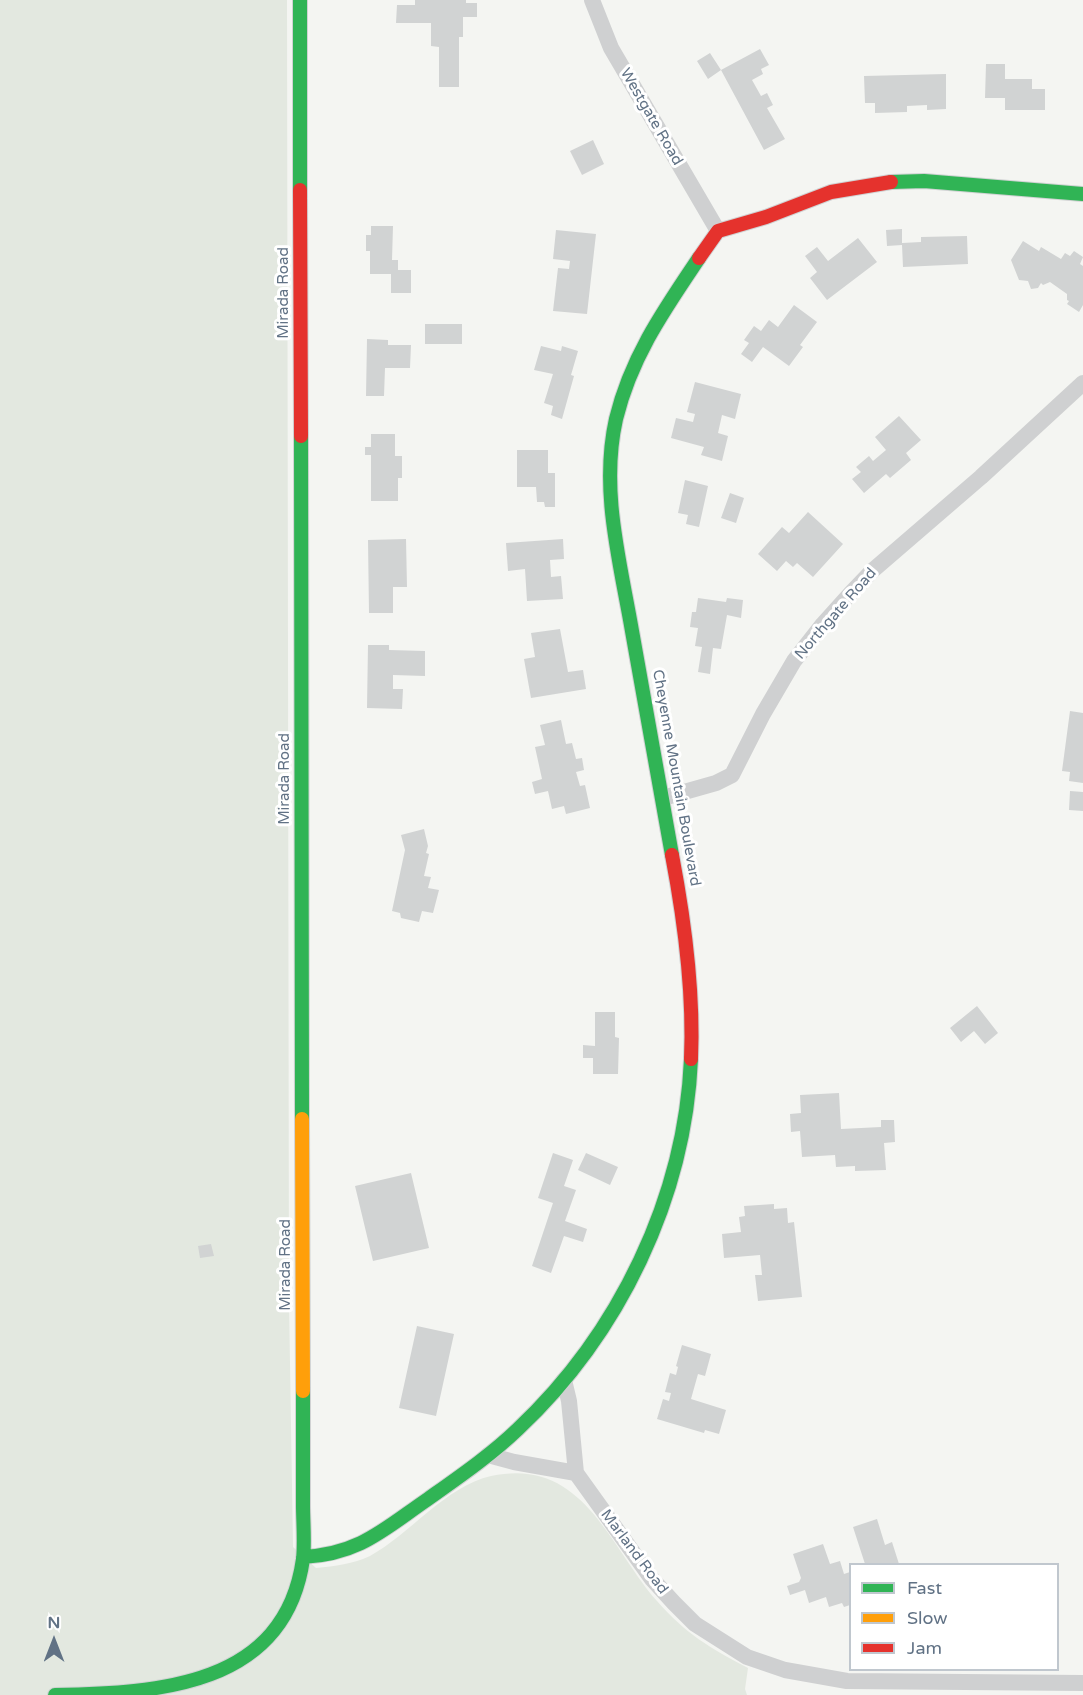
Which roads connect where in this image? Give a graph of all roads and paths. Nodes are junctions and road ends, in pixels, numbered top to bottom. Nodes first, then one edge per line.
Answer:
1 (300, 0) edge
2 (592, 0) edge
3 (1083, 194) edge
4 (717, 231) junction
5 (1083, 383) edge
6 (663, 798) junction
7 (564, 1380) junction
8 (488, 1455) junction
9 (576, 1473) junction
10 (303, 1557) junction
11 (1083, 1683) edge
12 (898, 1689) edge
13 (55, 1695) edge

1 - 10 street, Mirada Road
2 - 4 street, Westgate Road
3 - 4 street
4 - 6 street, Cheyenne Mountain Boulevard
5 - 6 street, Northgate Road
6 - 7 street, Cheyenne Mountain Boulevard
7 - 8 street, Cheyenne Mountain Boulevard
7 - 9 street
8 - 9 street
8 - 10 street, Cheyenne Mountain Boulevard
9 - 12 street, Marland Road
10 - 13 street, Mirada Road
11 - 12 street, Marland Road

